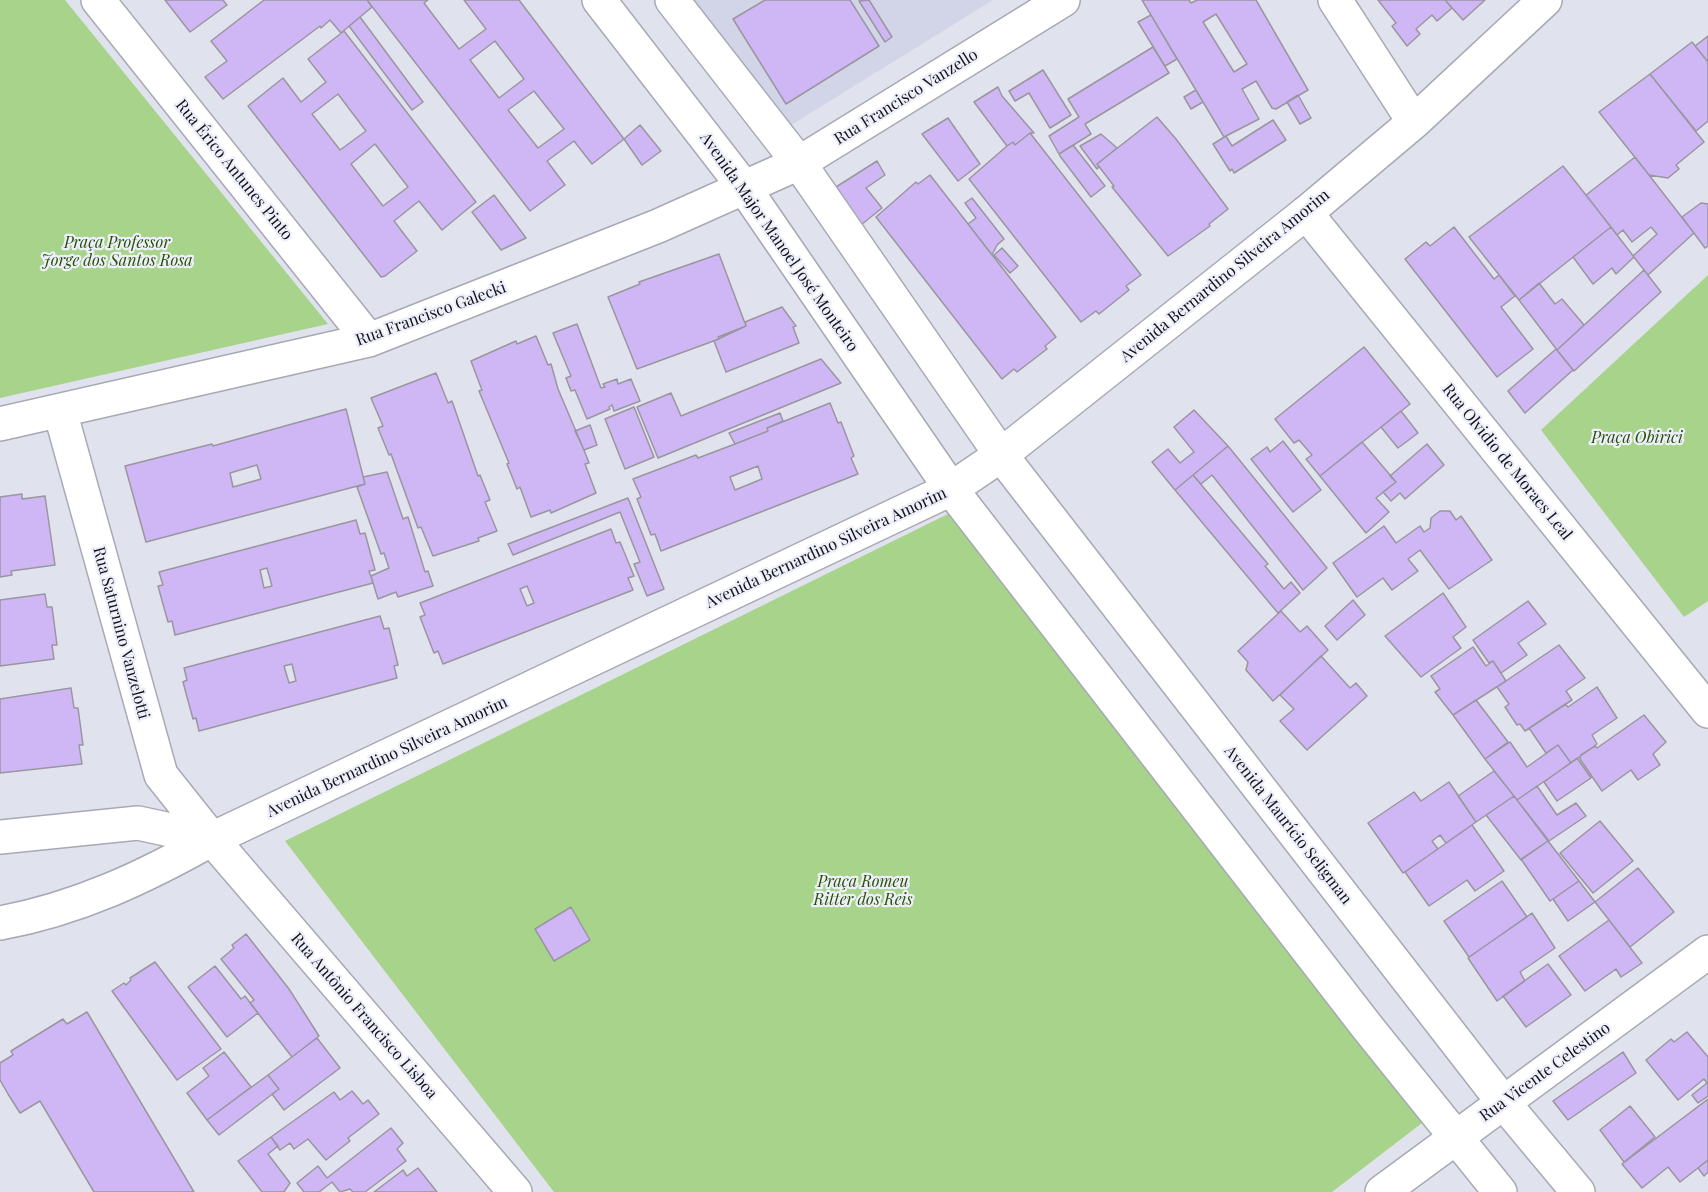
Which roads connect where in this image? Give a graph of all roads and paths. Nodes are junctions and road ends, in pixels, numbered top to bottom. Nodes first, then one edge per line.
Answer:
1 (98, 0) edge
2 (599, 0) edge
3 (672, 0) edge
4 (1064, 0) edge
5 (1335, 0) edge
6 (1545, 0) edge
7 (1413, 122) junction
8 (799, 163) junction
9 (743, 186) junction
10 (1306, 213) junction
11 (369, 340) junction
12 (60, 411) junction
13 (0, 424) edge
14 (1001, 455) junction
15 (951, 489) junction
16 (1708, 711) edge
17 (0, 837) edge
18 (212, 839) junction
19 (0, 923) edge
20 (1708, 952) edge
21 (1503, 1102) junction
22 (1455, 1138) junction
23 (515, 1192) edge
24 (1382, 1192) edge
25 (1500, 1192) edge
26 (1578, 1192) edge

1 - 11 street, Rua Érico Antunes Pinto
2 - 9 street, Avenida Major Manoel José Monteiro
3 - 8 street
4 - 8 street, Rua Francisco Vanzello
5 - 7 street
6 - 7 street, Avenida Bernardino Silveira Amorim
7 - 10 street, Avenida Bernardino Silveira Amorim
8 - 9 street, Rua Francisco Vanzello
8 - 14 street
9 - 11 street, Rua Francisco Galecki
9 - 15 street, Avenida Major Manoel José Monteiro
10 - 14 street, Avenida Bernardino Silveira Amorim
10 - 16 street, Rua Olvidio de Moraes Leal
11 - 12 street, Rua Francisco Galecki
12 - 13 street, Rua Francisco Galecki
12 - 18 street, Rua Saturnino Vanzelotti
14 - 15 street, Avenida Bernardino Silveira Amorim
14 - 21 street, Avenida Maurício Seligman
15 - 18 street, Avenida Bernardino Silveira Amorim
15 - 22 street
17 - 18 street
18 - 19 street, Avenida Bernardino Silveira Amorim
18 - 23 street, Rua Antônio Francisco Lisboa
20 - 21 street, Rua Vicente Celestino
21 - 22 street, Rua Vicente Celestino
21 - 26 street, Avenida Maurício Seligman
22 - 24 street, Rua Vicente Celestino
22 - 25 street

